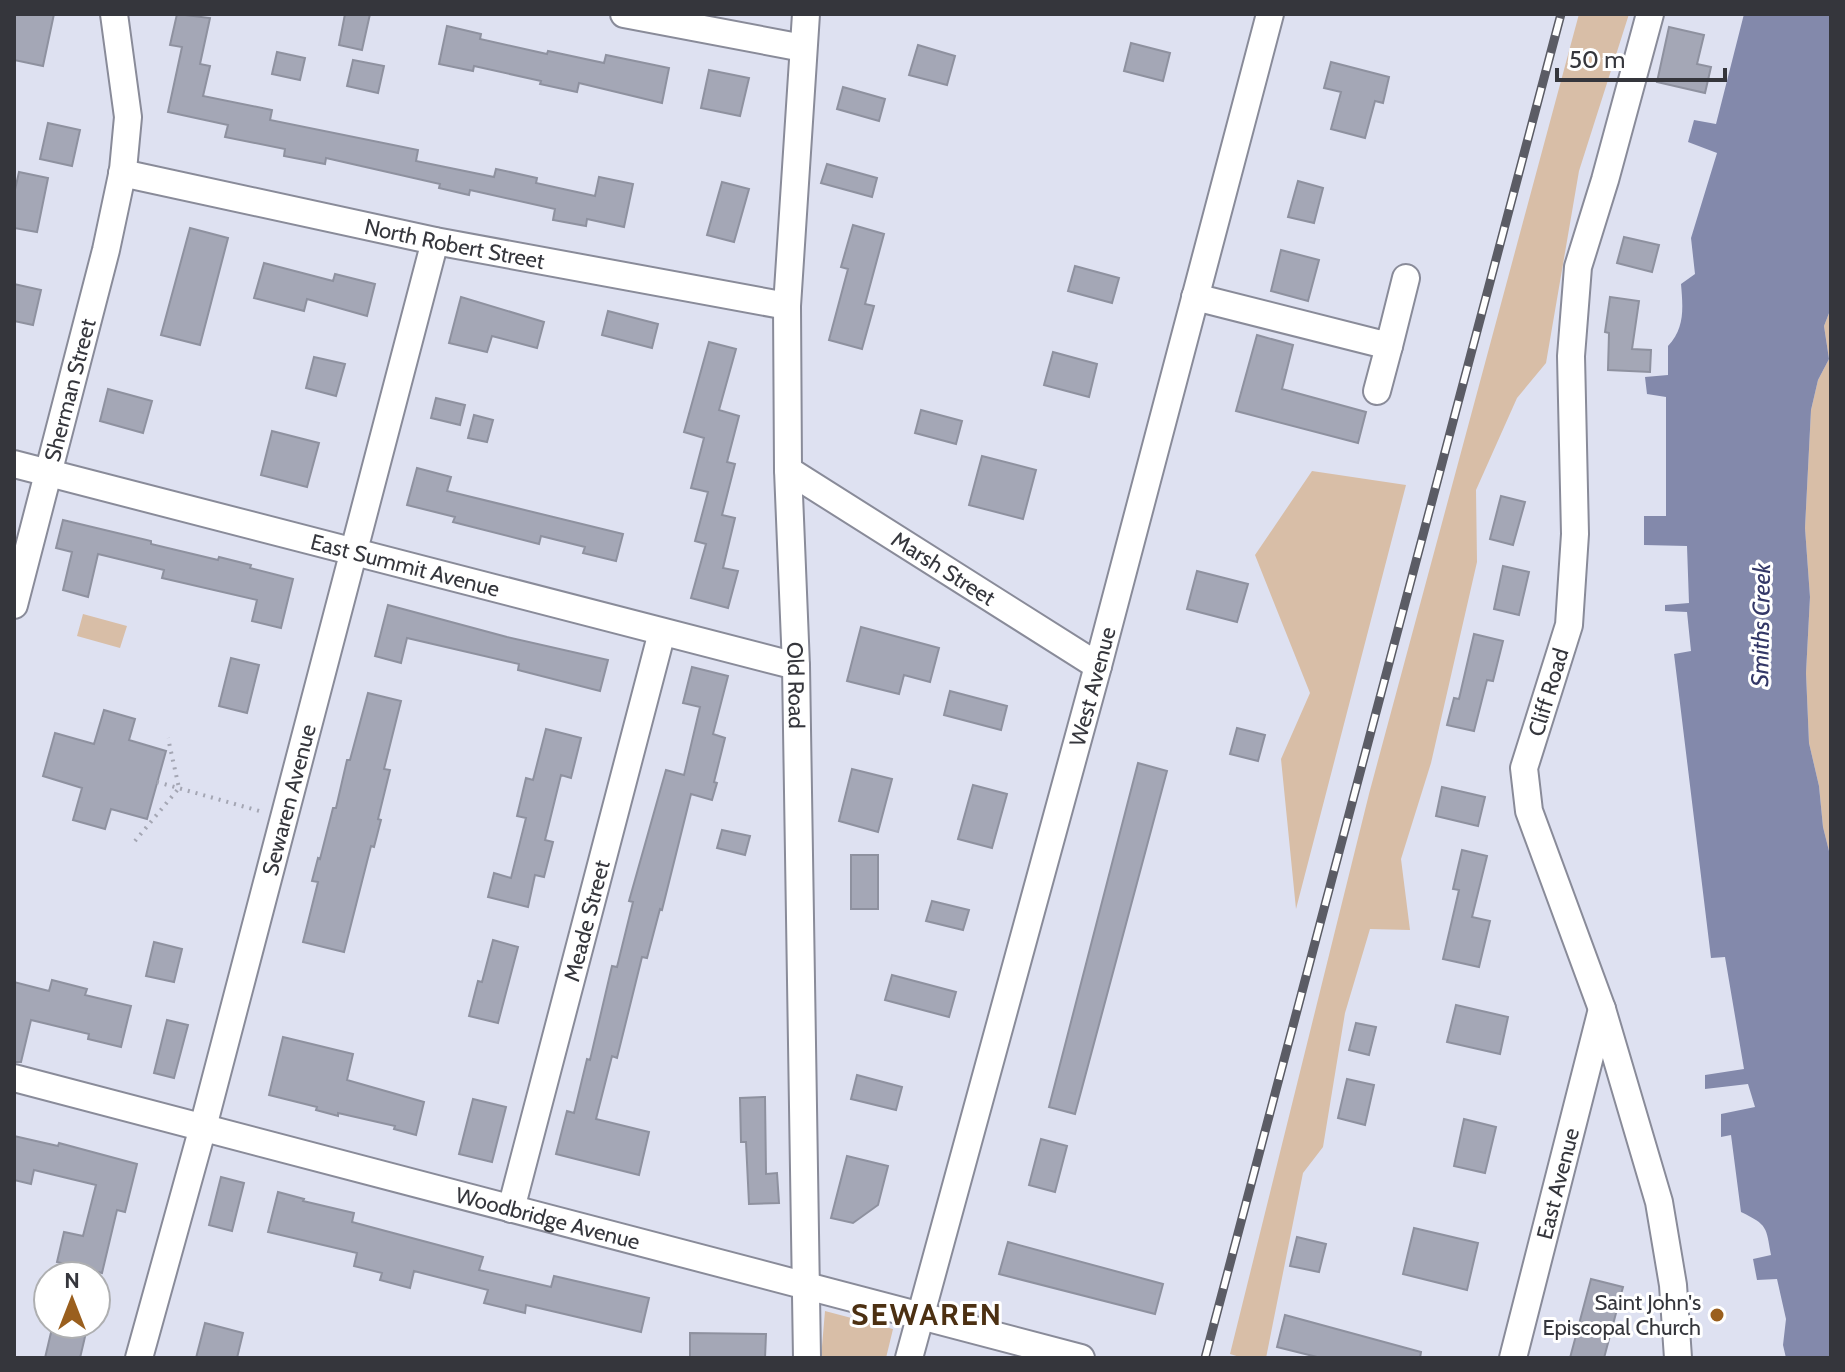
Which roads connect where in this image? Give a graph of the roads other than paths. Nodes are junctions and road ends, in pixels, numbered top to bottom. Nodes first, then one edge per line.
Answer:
1 (114, 14) edge
2 (624, 14) edge
3 (806, 14) edge
4 (1270, 14) edge
5 (1650, 14) edge
6 (803, 48) junction
7 (122, 173) junction
8 (435, 241) junction
9 (1406, 278) dead end
10 (1195, 297) junction
11 (787, 306) junction
12 (1389, 346) junction
13 (1377, 391) dead end
14 (14, 464) edge
15 (788, 470) junction
16 (48, 473) junction
17 (354, 552) junction
18 (14, 605) edge
19 (662, 632) junction
20 (796, 666) junction
21 (1098, 666) junction
22 (1602, 1009) junction
23 (14, 1078) edge
24 (203, 1127) junction
25 (511, 1209) junction
26 (807, 1285) junction
27 (920, 1315) junction
28 (139, 1358) edge
29 (807, 1358) edge
30 (909, 1358) edge
31 (1081, 1358) edge
32 (1513, 1358) edge
33 (1678, 1358) edge

1 - 7 street, Sherman Street
2 - 6 street
3 - 6 street, Old Road
4 - 10 street, West Avenue
5 - 22 street, Cliff Road
6 - 11 street, Old Road
7 - 8 street, North Robert Street
7 - 16 street, Sherman Street
8 - 11 street, North Robert Street
8 - 17 street, Sewaren Avenue
9 - 12 street
10 - 12 street
10 - 21 street, West Avenue
11 - 15 street, Old Road
12 - 13 street
14 - 16 street, East Summit Avenue
15 - 20 street, Old Road
15 - 21 street, Marsh Street
16 - 17 street, East Summit Avenue
16 - 18 street, Sherman Street
17 - 19 street, East Summit Avenue
17 - 24 street, Sewaren Avenue
19 - 20 street, East Summit Avenue
19 - 25 street, Meade Street
20 - 26 street, Old Road
21 - 27 street, West Avenue
22 - 32 street, East Avenue
22 - 33 street, Cliff Road
23 - 24 street, Woodbridge Avenue
24 - 25 street, Woodbridge Avenue
24 - 28 street, Sewaren Avenue
25 - 26 street, Woodbridge Avenue
26 - 27 street, Woodbridge Avenue
26 - 29 street, Old Road
27 - 30 street, West Avenue
27 - 31 street, Woodbridge Avenue

